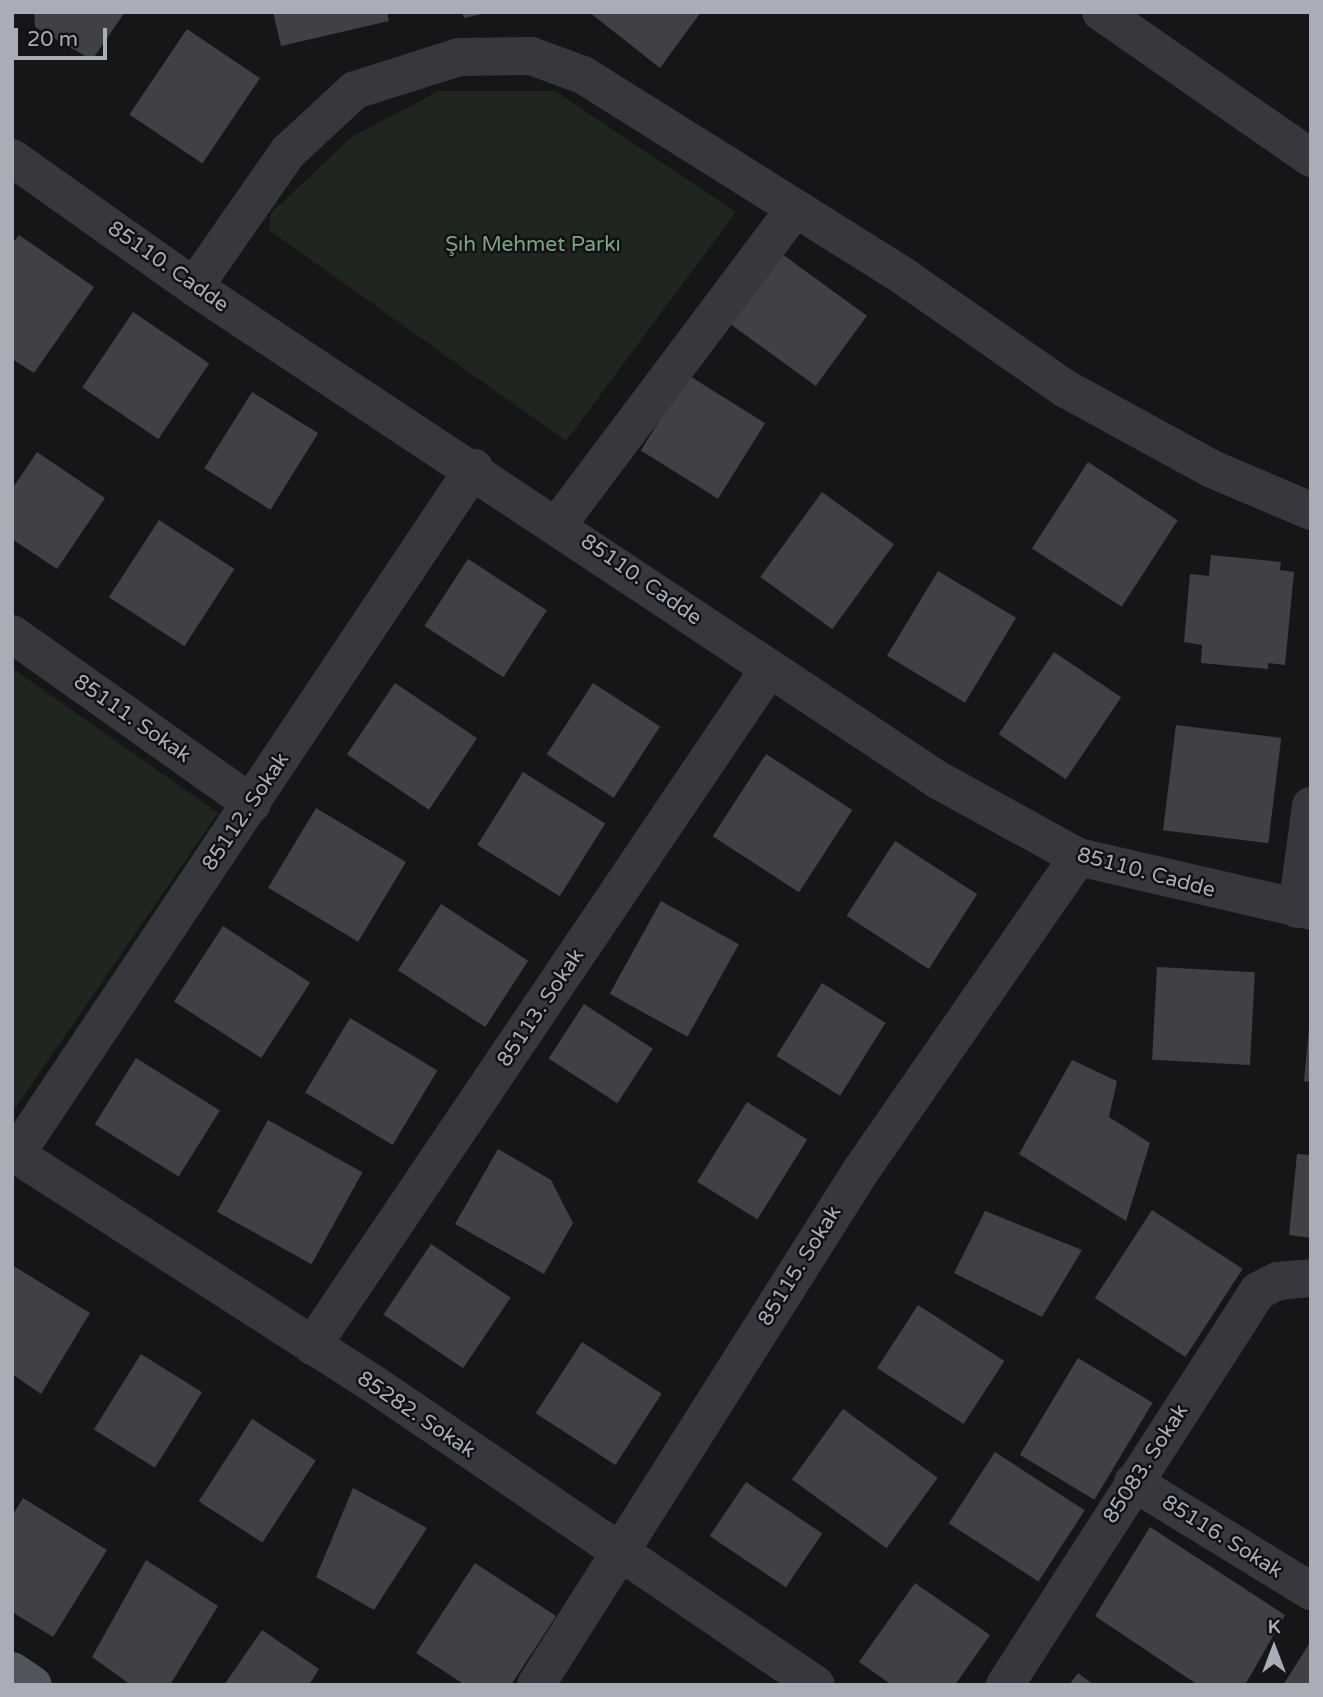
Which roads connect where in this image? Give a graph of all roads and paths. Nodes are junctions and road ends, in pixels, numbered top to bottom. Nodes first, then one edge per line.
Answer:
1 (1125, 19) edge
2 (12, 158) edge
3 (1311, 158) edge
4 (793, 211) junction
5 (194, 287) junction
6 (474, 468) junction
7 (1311, 511) edge
8 (559, 523) junction
9 (12, 634) edge
10 (769, 669) junction
11 (252, 804) junction
12 (1311, 806) edge
13 (1078, 857) junction
14 (1304, 910) edge
15 (14, 1153) edge
16 (1311, 1278) edge
17 (312, 1346) junction
18 (1133, 1482) junction
19 (618, 1555) junction
20 (1311, 1591) edge
21 (12, 1671) edge
22 (33, 1685) edge
23 (536, 1685) edge
24 (816, 1685) edge
25 (1005, 1685) edge

1 - 3 street
2 - 5 street, 85110. Cadde
4 - 5 street
4 - 7 street
4 - 8 street
5 - 6 street, 85110. Cadde
6 - 8 street, 85110. Cadde
6 - 11 street, 85112. Sokak
8 - 10 street, 85110. Cadde
9 - 11 street, 85111. Sokak
10 - 13 street, 85110. Cadde
10 - 17 street, 85113. Sokak
11 - 15 street, 85112. Sokak
12 - 14 street
13 - 14 street, 85110. Cadde
13 - 19 street, 85115. Sokak
15 - 17 street, 85282. Sokak
16 - 18 street, 85083. Sokak
17 - 19 street, 85282. Sokak
18 - 20 street, 85116. Sokak
18 - 25 street, 85083. Sokak
19 - 23 street, 85115. Sokak
19 - 24 street, 85282. Sokak
21 - 22 main road

